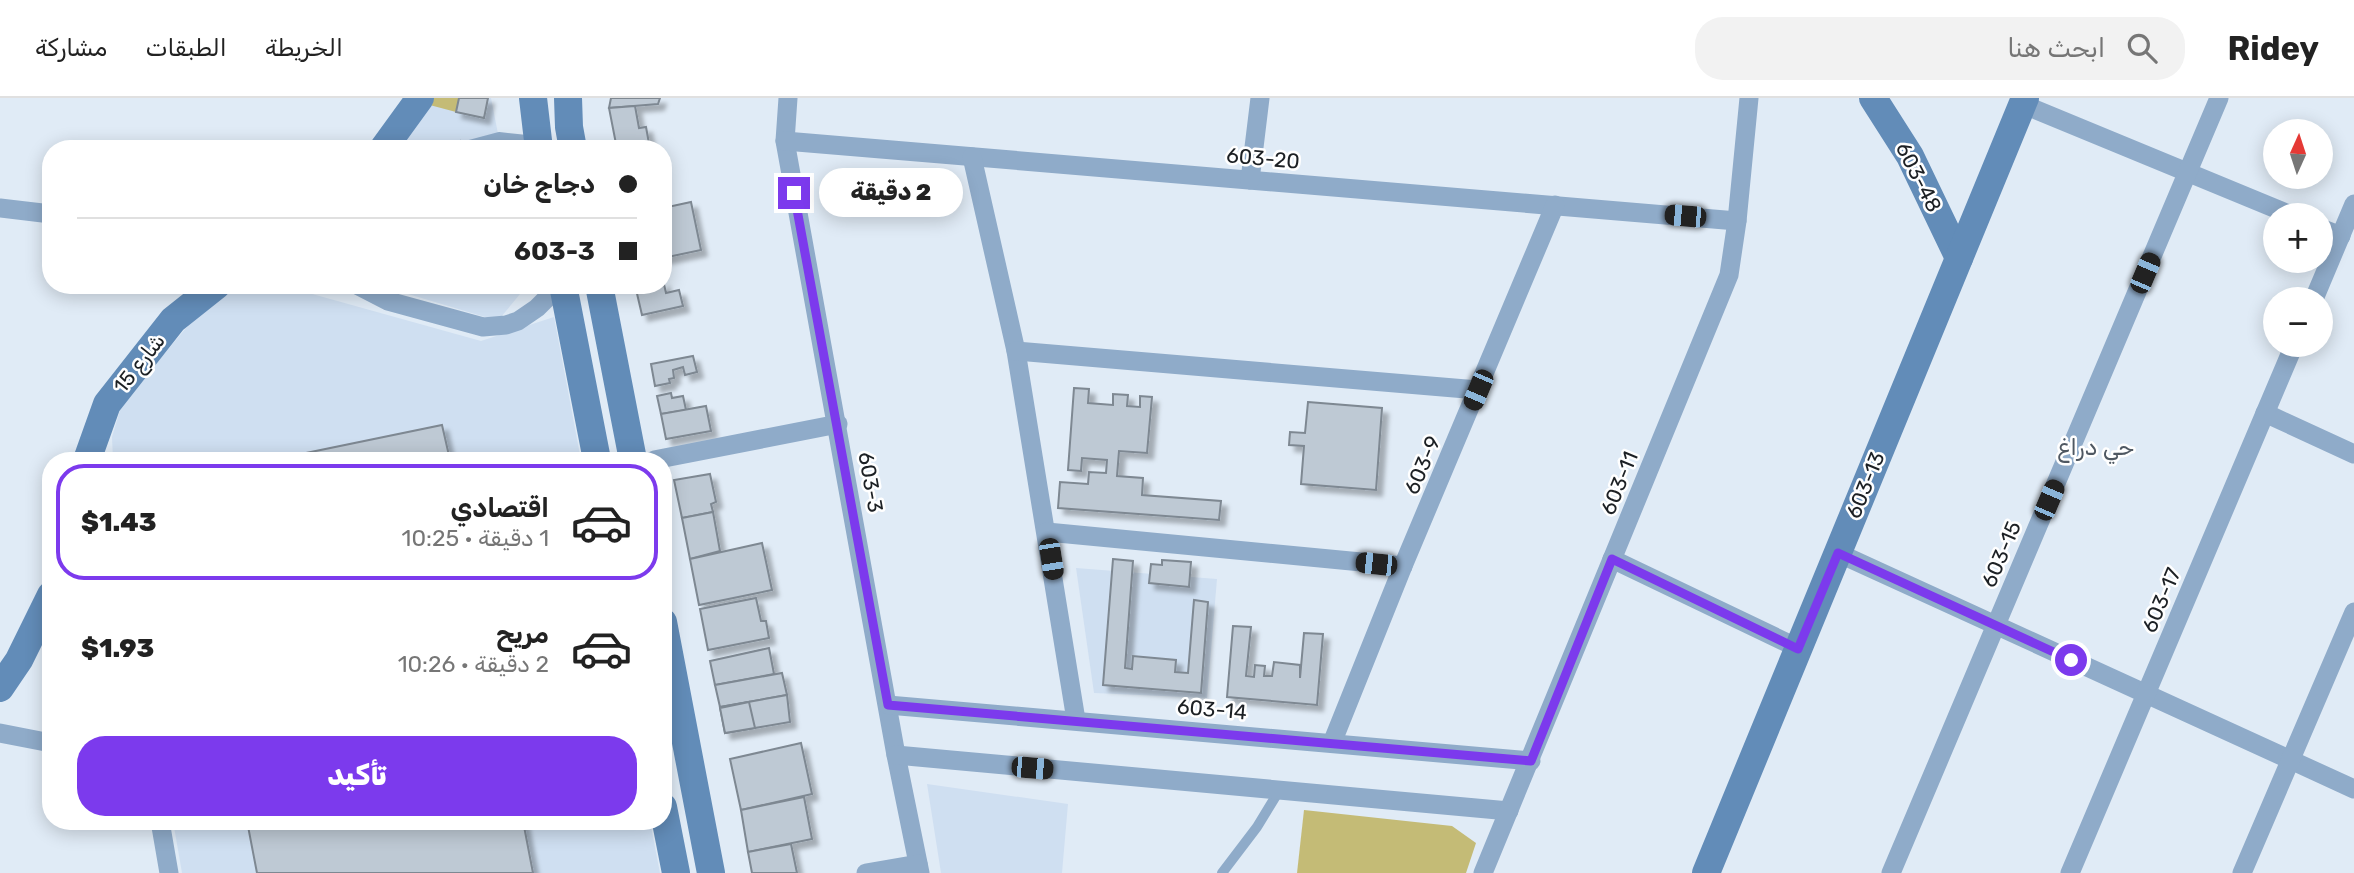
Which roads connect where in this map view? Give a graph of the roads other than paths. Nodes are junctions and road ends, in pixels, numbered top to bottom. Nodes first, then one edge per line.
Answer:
1 (418, 98) edge
2 (568, 98) edge
3 (788, 98) edge
4 (1260, 98) edge
5 (1749, 98) edge
6 (1873, 98) edge
7 (2219, 98) edge
8 (2023, 101) edge
9 (530, 103) edge
10 (389, 140) edge
11 (494, 140) edge
12 (514, 140) edge
13 (537, 140) edge
14 (572, 140) edge
15 (785, 141) junction
16 (972, 157) junction
17 (2188, 173) junction
18 (1250, 180) junction
19 (2263, 204) edge
20 (2354, 204) edge
21 (1555, 205) junction
22 (0, 208) edge
23 (42, 213) edge
24 (1737, 220) junction
25 (2333, 233) edge
26 (2341, 236) junction
27 (1959, 258) junction
28 (2319, 287) edge
29 (206, 294) edge
30 (375, 294) edge
31 (552, 294) edge
32 (563, 294) edge
33 (601, 294) edge
34 (1016, 351) junction
35 (2289, 357) edge
36 (1478, 390) junction
37 (2265, 413) junction
38 (838, 425) junction
39 (91, 452) edge
40 (595, 452) edge
41 (631, 452) edge
42 (2354, 454) edge
43 (672, 457) edge
44 (1047, 532) junction
45 (1838, 553) junction
46 (1612, 559) junction
47 (1404, 566) junction
48 (42, 613) edge
49 (2353, 617) edge
50 (1996, 625) junction
51 (1798, 649) junction
52 (672, 669) edge
53 (0, 688) edge
54 (2146, 694) junction
55 (888, 705) junction
56 (1076, 720) junction
57 (0, 733) edge
58 (42, 741) edge
59 (1332, 743) junction
60 (895, 755) junction
61 (2290, 760) junction
62 (1531, 761) junction
63 (2354, 789) edge
64 (1279, 790) junction
65 (1509, 811) junction
66 (162, 830) edge
67 (668, 830) edge
68 (919, 869) edge
69 (169, 873) edge
70 (676, 873) edge
71 (711, 873) edge
72 (866, 873) edge
73 (1222, 873) edge
74 (1483, 873) edge
75 (1706, 873) edge
76 (1891, 873) edge
77 (2070, 873) edge
78 (2242, 873) edge

1 - 10 street
2 - 14 street
3 - 15 street, 603-3
4 - 18 street
5 - 24 street, 603-11
6 - 27 street, 603-48
7 - 17 street, 603-15
8 - 17 street
8 - 27 street, 603-13
9 - 13 street
11 - 12 lane
15 - 16 street, 603-20
15 - 38 street, 603-3
16 - 18 street, 603-20
16 - 34 street
17 - 19 street
17 - 50 street, 603-15
18 - 21 street, 603-20
20 - 26 street
21 - 24 street, 603-20
21 - 36 street, 603-9
22 - 23 street
24 - 46 street, 603-11
25 - 26 street
26 - 28 street
27 - 45 street, 603-13
29 - 39 street, شارع 15
30 - 31 street
32 - 40 street
33 - 41 street
34 - 36 street
34 - 44 street
35 - 37 street, 603-17
36 - 47 street, 603-9
37 - 42 street
37 - 54 street, 603-17
38 - 43 street
38 - 55 street, 603-3
44 - 47 street
44 - 56 street
45 - 50 street
45 - 51 street, 603-13
46 - 51 street
46 - 62 street, 603-11
47 - 59 street, 603-9
48 - 53 street
49 - 61 street
50 - 54 street
50 - 76 street, 603-15
51 - 75 street, 603-13
52 - 71 street
54 - 61 street
54 - 77 street, 603-17
55 - 56 street, 603-14
55 - 60 street, 603-3
56 - 59 street, 603-14
57 - 58 street
59 - 62 street, 603-14
60 - 64 street
60 - 68 street, 603-3
61 - 63 street
61 - 78 street
62 - 65 street, 603-11
64 - 65 street
64 - 73 lane
65 - 74 street, 603-11
66 - 69 street
67 - 70 street
68 - 72 street

